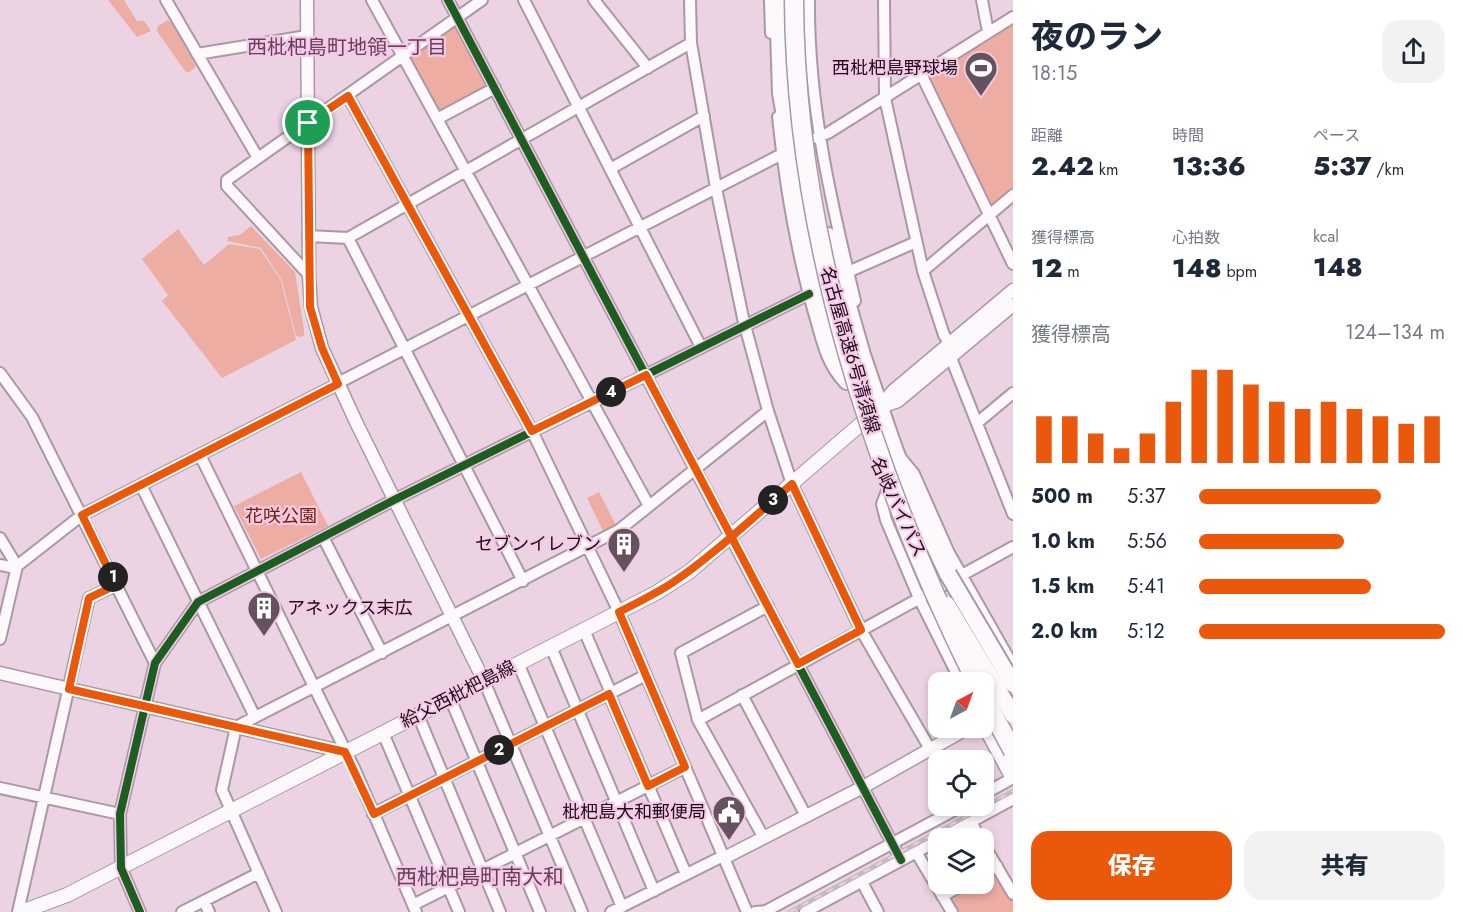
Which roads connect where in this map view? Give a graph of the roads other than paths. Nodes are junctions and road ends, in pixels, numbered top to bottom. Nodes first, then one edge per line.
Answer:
1 (166, 0) edge
2 (307, 0) edge
3 (372, 0) edge
4 (448, 0) edge
5 (482, 0) edge
6 (524, 0) edge
7 (690, 0) edge
8 (770, 0) edge
9 (778, 0) edge
10 (784, 0) edge
11 (794, 0) edge
12 (799, 0) edge
13 (809, 0) edge
14 (884, 0) edge
15 (982, 0) edge
16 (599, 2) edge
17 (1013, 17) edge
18 (458, 18) junction
19 (988, 32) junction
20 (307, 36) junction
21 (691, 43) junction
22 (197, 54) junction
23 (403, 57) junction
24 (648, 68) junction
25 (921, 74) junction
26 (495, 88) junction
27 (348, 96) junction
28 (885, 98) junction
29 (579, 108) junction
30 (704, 116) junction
31 (437, 119) junction
32 (308, 123) junction
33 (818, 138) junction
34 (522, 140) junction
35 (783, 154) junction
36 (258, 158) junction
37 (610, 169) junction
38 (466, 171) junction
39 (716, 188) junction
40 (1013, 195) edge
41 (407, 204) junction
42 (989, 215) junction
43 (640, 227) junction
44 (309, 236) junction
45 (348, 238) junction
46 (916, 242) junction
47 (583, 256) junction
48 (1013, 264) edge
49 (923, 271) junction
50 (848, 272) junction
51 (309, 275) junction
52 (528, 284) junction
53 (1013, 290) edge
54 (808, 294) junction
55 (1013, 305) edge
56 (468, 315) junction
57 (745, 326) junction
58 (856, 338) junction
59 (950, 344) junction
60 (701, 347) junction
61 (404, 349) junction
62 (951, 358) junction
63 (0, 373) edge
64 (646, 375) junction
65 (338, 384) junction
66 (850, 389) junction
67 (1013, 393) edge
68 (592, 402) junction
69 (880, 407) junction
70 (768, 411) junction
71 (862, 423) junction
72 (977, 423) junction
73 (532, 431) junction
74 (200, 455) junction
75 (464, 465) junction
76 (696, 469) junction
77 (792, 484) junction
78 (141, 485) junction
79 (887, 490) junction
80 (394, 500) junction
81 (649, 506) junction
82 (1013, 514) edge
83 (82, 515) junction
84 (731, 536) junction
85 (323, 537) junction
86 (0, 538) edge
87 (1013, 547) edge
88 (588, 548) junction
89 (0, 565) edge
90 (17, 567) junction
91 (257, 571) junction
92 (948, 577) junction
93 (523, 581) junction
94 (116, 585) junction
95 (920, 598) junction
96 (198, 602) junction
97 (768, 606) junction
98 (619, 612) junction
99 (453, 617) junction
100 (584, 630) junction
101 (861, 630) junction
102 (0, 639) edge
103 (551, 647) junction
104 (382, 653) junction
105 (155, 663) junction
106 (518, 663) junction
107 (798, 664) junction
108 (1013, 666) edge
109 (958, 672) edge
110 (958, 672) edge
111 (971, 672) edge
112 (0, 673) edge
113 (646, 675) junction
114 (484, 681) junction
115 (1013, 684) edge
116 (314, 688) junction
117 (69, 689) junction
118 (610, 694) junction
119 (742, 695) junction
120 (450, 698) junction
121 (1013, 704) edge
122 (144, 706) junction
123 (578, 710) junction
124 (994, 714) edge
125 (418, 715) junction
126 (1013, 715) edge
127 (994, 716) edge
128 (255, 717) junction
129 (698, 720) junction
130 (236, 727) junction
131 (545, 727) junction
132 (383, 733) junction
133 (950, 738) edge
134 (989, 738) edge
135 (993, 738) edge
136 (511, 744) junction
137 (930, 749) junction
138 (1013, 751) edge
139 (345, 752) junction
140 (477, 761) junction
141 (685, 767) junction
142 (1012, 777) edge
143 (444, 778) junction
144 (648, 786) junction
145 (863, 787) junction
146 (0, 788) edge
147 (994, 788) edge
148 (410, 796) junction
149 (44, 798) junction
150 (1013, 799) edge
151 (616, 802) junction
152 (232, 810) junction
153 (120, 814) junction
154 (374, 814) junction
155 (806, 816) junction
156 (943, 816) edge
157 (584, 818) junction
158 (971, 822) junction
159 (960, 828) edge
160 (974, 828) edge
161 (550, 836) junction
162 (764, 838) junction
163 (892, 842) junction
164 (928, 846) edge
165 (916, 852) junction
166 (516, 853) junction
167 (723, 857) junction
168 (901, 860) junction
169 (994, 861) edge
170 (997, 866) junction
171 (121, 868) junction
172 (994, 868) edge
173 (482, 870) junction
174 (259, 873) junction
175 (686, 874) junction
176 (861, 882) junction
177 (448, 887) junction
178 (654, 891) junction
179 (946, 894) edge
180 (1013, 894) edge
181 (942, 896) junction
182 (204, 901) junction
183 (414, 909) edge
184 (617, 909) edge
185 (19, 912) edge
186 (140, 912) edge
187 (182, 912) edge
188 (209, 912) edge
189 (276, 912) edge
190 (459, 912) edge
191 (500, 912) edge
192 (540, 912) edge
193 (582, 912) edge
194 (747, 912) edge
195 (755, 912) edge
196 (806, 912) edge
197 (878, 912) edge
198 (952, 912) edge

1 - 22 street
2 - 20 street
3 - 23 street
4 - 18 street
5 - 18 street
6 - 29 street
7 - 21 street
8 - 35 street
9 - 66 highway, 名岐バイパス
10 - 109 highway, 名古屋高速6号清須線
11 - 111 highway, 名古屋高速6号清須線, bridge
12 - 58 highway, 名岐バイパス
13 - 33 street
14 - 28 street
15 - 19 street
16 - 24 street
17 - 19 street
18 - 23 street
18 - 26 street
19 - 25 street
20 - 22 street
20 - 32 street
21 - 24 street
21 - 30 street
22 - 36 street
23 - 27 street
23 - 31 street
24 - 29 street
25 - 28 street
25 - 42 street
26 - 31 street
26 - 34 street
27 - 32 street
27 - 41 street
28 - 33 street
28 - 46 street
29 - 34 street
29 - 37 street
30 - 37 street
30 - 39 street
31 - 38 street
32 - 36 street
32 - 44 street
33 - 50 street
34 - 38 street
34 - 47 street
35 - 39 street
35 - 54 street
36 - 51 street
37 - 43 street
38 - 41 street
38 - 52 street
39 - 43 street
39 - 57 street
40 - 42 street
41 - 45 street
41 - 56 street
42 - 48 street
42 - 49 street
43 - 47 street
43 - 60 street
44 - 45 street
44 - 51 street
45 - 61 street
46 - 49 street
46 - 50 street
47 - 52 street
47 - 64 street
49 - 59 street
50 - 58 street
51 - 65 street
52 - 56 street
52 - 68 street
53 - 59 street
54 - 57 street
54 - 66 street
55 - 62 street
56 - 61 street
56 - 73 street
57 - 60 street
57 - 70 street
58 - 69 highway, 名岐バイパス
59 - 69 street
60 - 64 street
61 - 65 street
61 - 75 street
62 - 69 street
62 - 72 street
63 - 83 street
64 - 68 street
64 - 76 street
65 - 74 street
65 - 80 street
66 - 71 highway, 名岐バイパス
67 - 72 street
68 - 73 street
68 - 81 street
69 - 71 street
69 - 92 highway, 名岐バイパス
70 - 76 street
70 - 77 street
71 - 77 main road, 給父西枇杷島線
71 - 79 highway, 名岐バイパス
72 - 82 street
73 - 75 street
73 - 88 street
74 - 78 street
74 - 91 street
75 - 80 street
75 - 93 street
76 - 81 street
76 - 84 street
77 - 84 main road, 給父西枇杷島線
77 - 101 street
78 - 83 street
78 - 96 street
79 - 92 highway, 名岐バイパス
79 - 95 street
80 - 85 street
80 - 99 street
81 - 88 street
83 - 90 street
83 - 94 street
84 - 97 street
84 - 98 main road, 給父西枇杷島線
85 - 91 street
85 - 104 street
86 - 90 street
87 - 92 street
88 - 93 street
88 - 98 street
89 - 90 street
90 - 102 street
91 - 96 street
91 - 116 street
92 - 95 street
92 - 108 street
92 - 115 highway, 名岐バイパス, bridge
92 - 126 highway, 名岐バイパス, bridge
93 - 99 street
94 - 105 street
94 - 117 street
95 - 101 street
95 - 110 street
96 - 105 street
96 - 128 street
97 - 107 street
97 - 129 street
98 - 100 main road, 給父西枇杷島線
98 - 113 street
99 - 104 street
99 - 114 street
100 - 103 main road, 給父西枇杷島線
100 - 118 street
101 - 107 street
101 - 137 street
103 - 106 main road, 給父西枇杷島線
103 - 123 street
104 - 116 street
105 - 122 street
106 - 114 main road, 給父西枇杷島線
106 - 131 street
107 - 119 street
107 - 145 street
112 - 117 street
113 - 118 street
113 - 141 street
114 - 120 main road, 給父西枇杷島線
114 - 136 street
116 - 128 street
116 - 139 street
117 - 122 street
117 - 149 street
118 - 123 street
118 - 144 street
119 - 129 street
119 - 155 street
120 - 125 main road, 給父西枇杷島線
120 - 140 street
121 - 124 street
122 - 130 street
122 - 153 street
123 - 131 street
123 - 151 street
125 - 132 main road, 給父西枇杷島線
125 - 143 street
127 - 138 highway, bridge
128 - 130 street
129 - 162 street
130 - 139 street
130 - 152 street
131 - 136 street
131 - 157 street
132 - 139 main road, 給父西枇杷島線
132 - 148 street
133 - 137 street
134 - 142 street
135 - 142 highway
136 - 140 street
136 - 161 street
137 - 145 street
139 - 152 main road, 給父西枇杷島線
139 - 154 street
140 - 143 street
140 - 166 street
141 - 144 street
141 - 167 street
142 - 147 street
143 - 148 street
143 - 173 street
144 - 151 street
144 - 175 street
145 - 155 street
145 - 163 street
146 - 149 street
148 - 154 street
148 - 177 street
149 - 153 street
149 - 185 street
150 - 158 street
151 - 157 street
151 - 178 street
152 - 171 main road, 給父西枇杷島線
152 - 174 street
153 - 171 street
154 - 183 street
155 - 162 street
156 - 163 street
157 - 161 street
157 - 184 street
158 - 159 street
158 - 160 street
161 - 166 street
161 - 193 street
162 - 167 street
163 - 168 street
163 - 195 street
164 - 165 street
165 - 168 street
165 - 181 street
166 - 173 street
166 - 192 street
167 - 175 street
167 - 194 street
168 - 176 street
169 - 170 street
170 - 172 street
170 - 180 street
171 - 185 main road, 給父西枇杷島線
171 - 186 street
173 - 177 street
173 - 191 street
174 - 182 street
174 - 189 street
175 - 178 street
176 - 196 street
176 - 197 street
177 - 183 street
177 - 190 street
178 - 184 street
179 - 181 street
181 - 198 street
182 - 187 street
182 - 188 street

